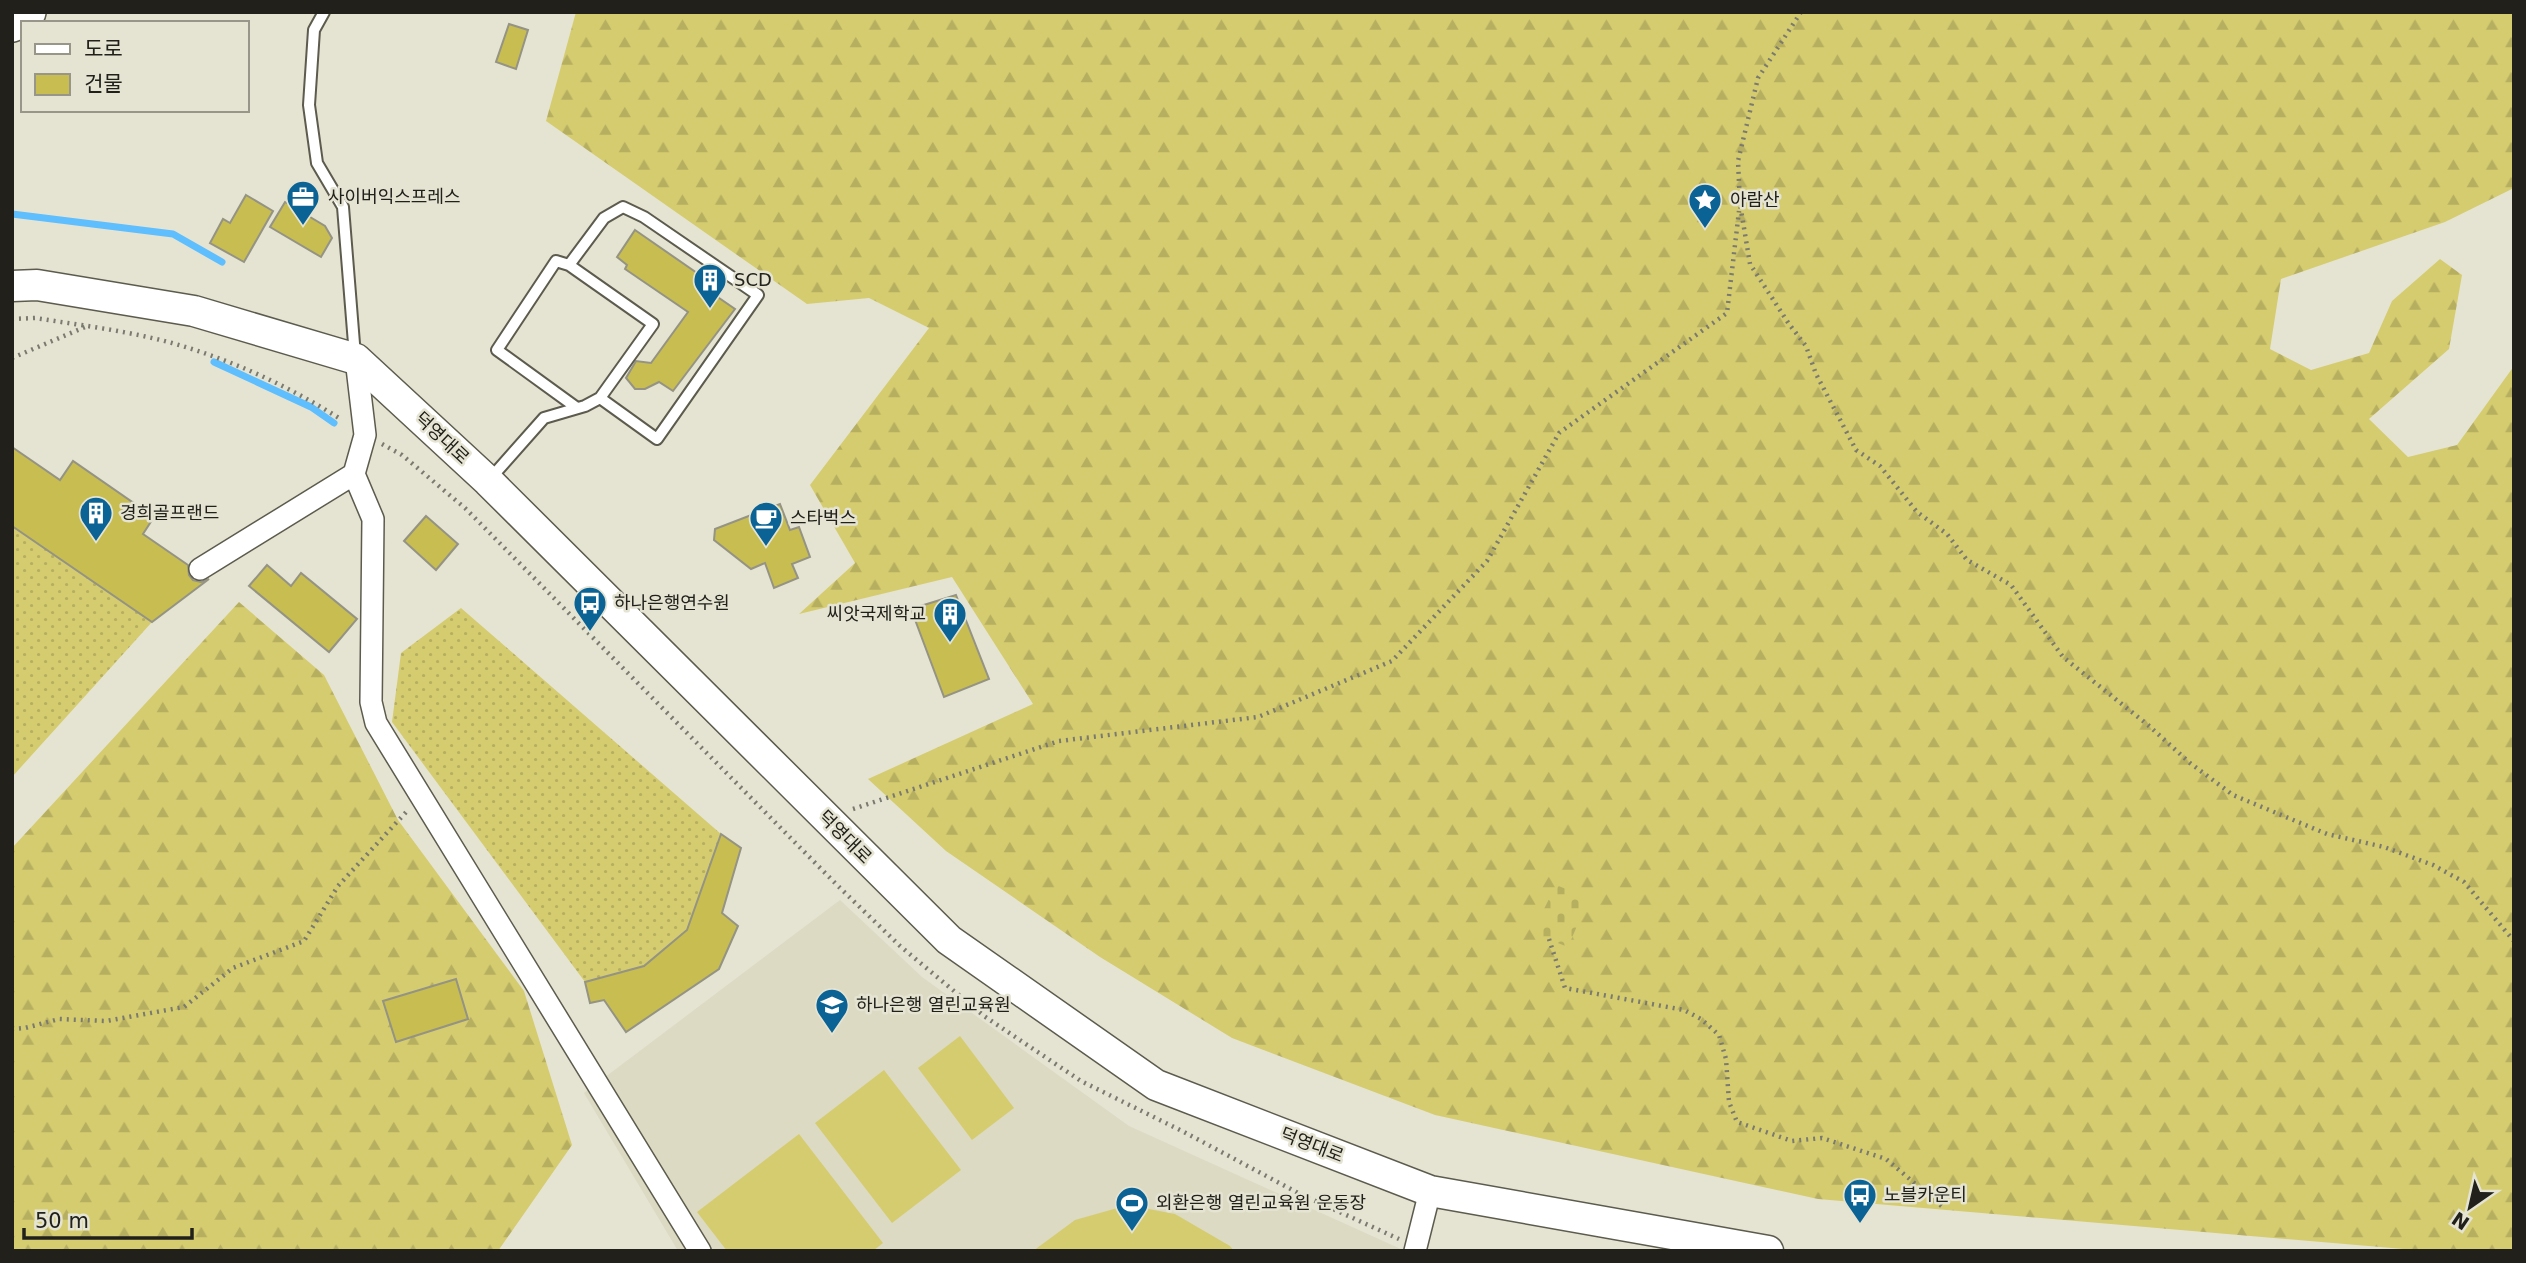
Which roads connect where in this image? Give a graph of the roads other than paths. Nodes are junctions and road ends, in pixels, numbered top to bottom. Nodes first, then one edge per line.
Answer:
1 (27, 12) edge
2 (324, 12) edge
3 (12, 23) edge
4 (569, 265) junction
5 (12, 286) edge
6 (356, 359) junction
7 (600, 398) junction
8 (577, 408) junction
9 (354, 474) junction
10 (488, 481) junction
11 (200, 569) dead end
12 (1430, 1191) junction
13 (1415, 1249) edge
14 (701, 1251) edge
15 (1768, 1251) edge

1 - 3 highway
2 - 6 lane
4 - 7 lane
4 - 7 lane
4 - 8 lane
5 - 6 main road, 덕영대로
6 - 9 street
6 - 10 main road, 덕영대로
7 - 8 lane
8 - 10 lane
9 - 11 street
9 - 14 street
10 - 12 main road, 덕영대로
12 - 13 street
12 - 15 main road, 덕영대로

